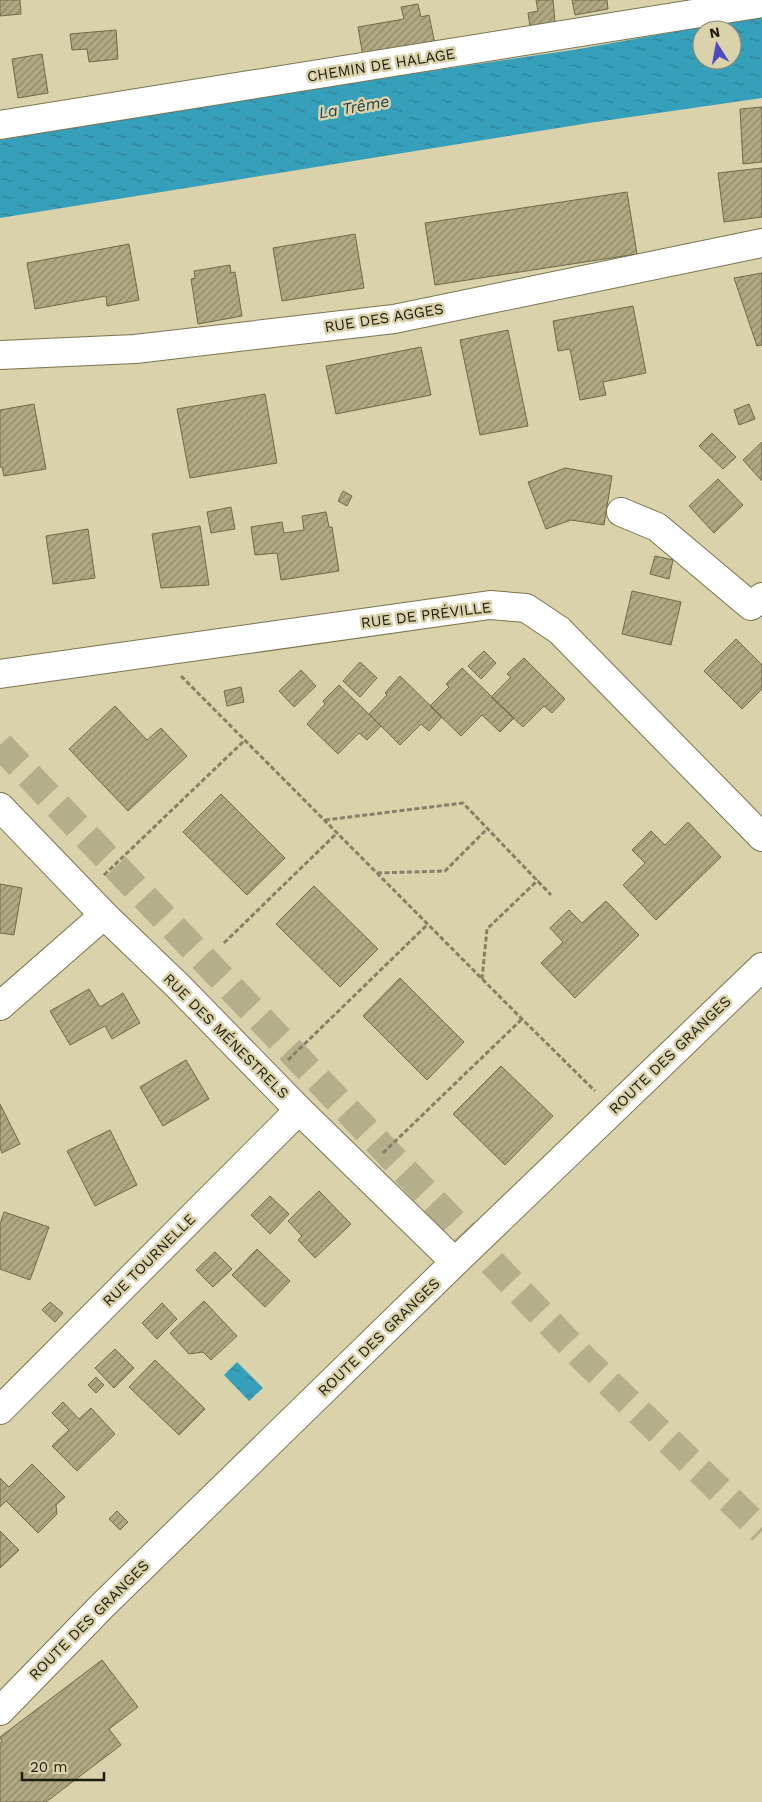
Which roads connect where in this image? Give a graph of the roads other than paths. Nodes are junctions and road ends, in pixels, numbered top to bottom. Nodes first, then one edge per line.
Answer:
1 (762, 3) edge
2 (717, 6) edge
3 (0, 125) edge
4 (762, 243) edge
5 (0, 355) edge
6 (621, 512) dead end
7 (762, 597) edge
8 (0, 674) edge
9 (0, 807) edge
10 (762, 837) edge
11 (104, 915) junction
12 (762, 967) edge
13 (0, 1006) edge
14 (299, 1110) junction
15 (455, 1262) junction
16 (0, 1410) edge
17 (0, 1711) edge

1 - 2 street, CHEMIN DE HALAGE
2 - 3 street, CHEMIN DE HALAGE
4 - 5 street, RUE DES AGGES
6 - 7 street
8 - 10 street, RUE DE PRÉVILLE
9 - 11 street, RUE DES MÉNESTRELS
11 - 13 street
11 - 14 street, RUE DES MÉNESTRELS
12 - 15 street, ROUTE DES GRANGES
14 - 15 street, RUE DES MÉNESTRELS
14 - 16 street, RUE TOURNELLE
15 - 17 street, ROUTE DES GRANGES

